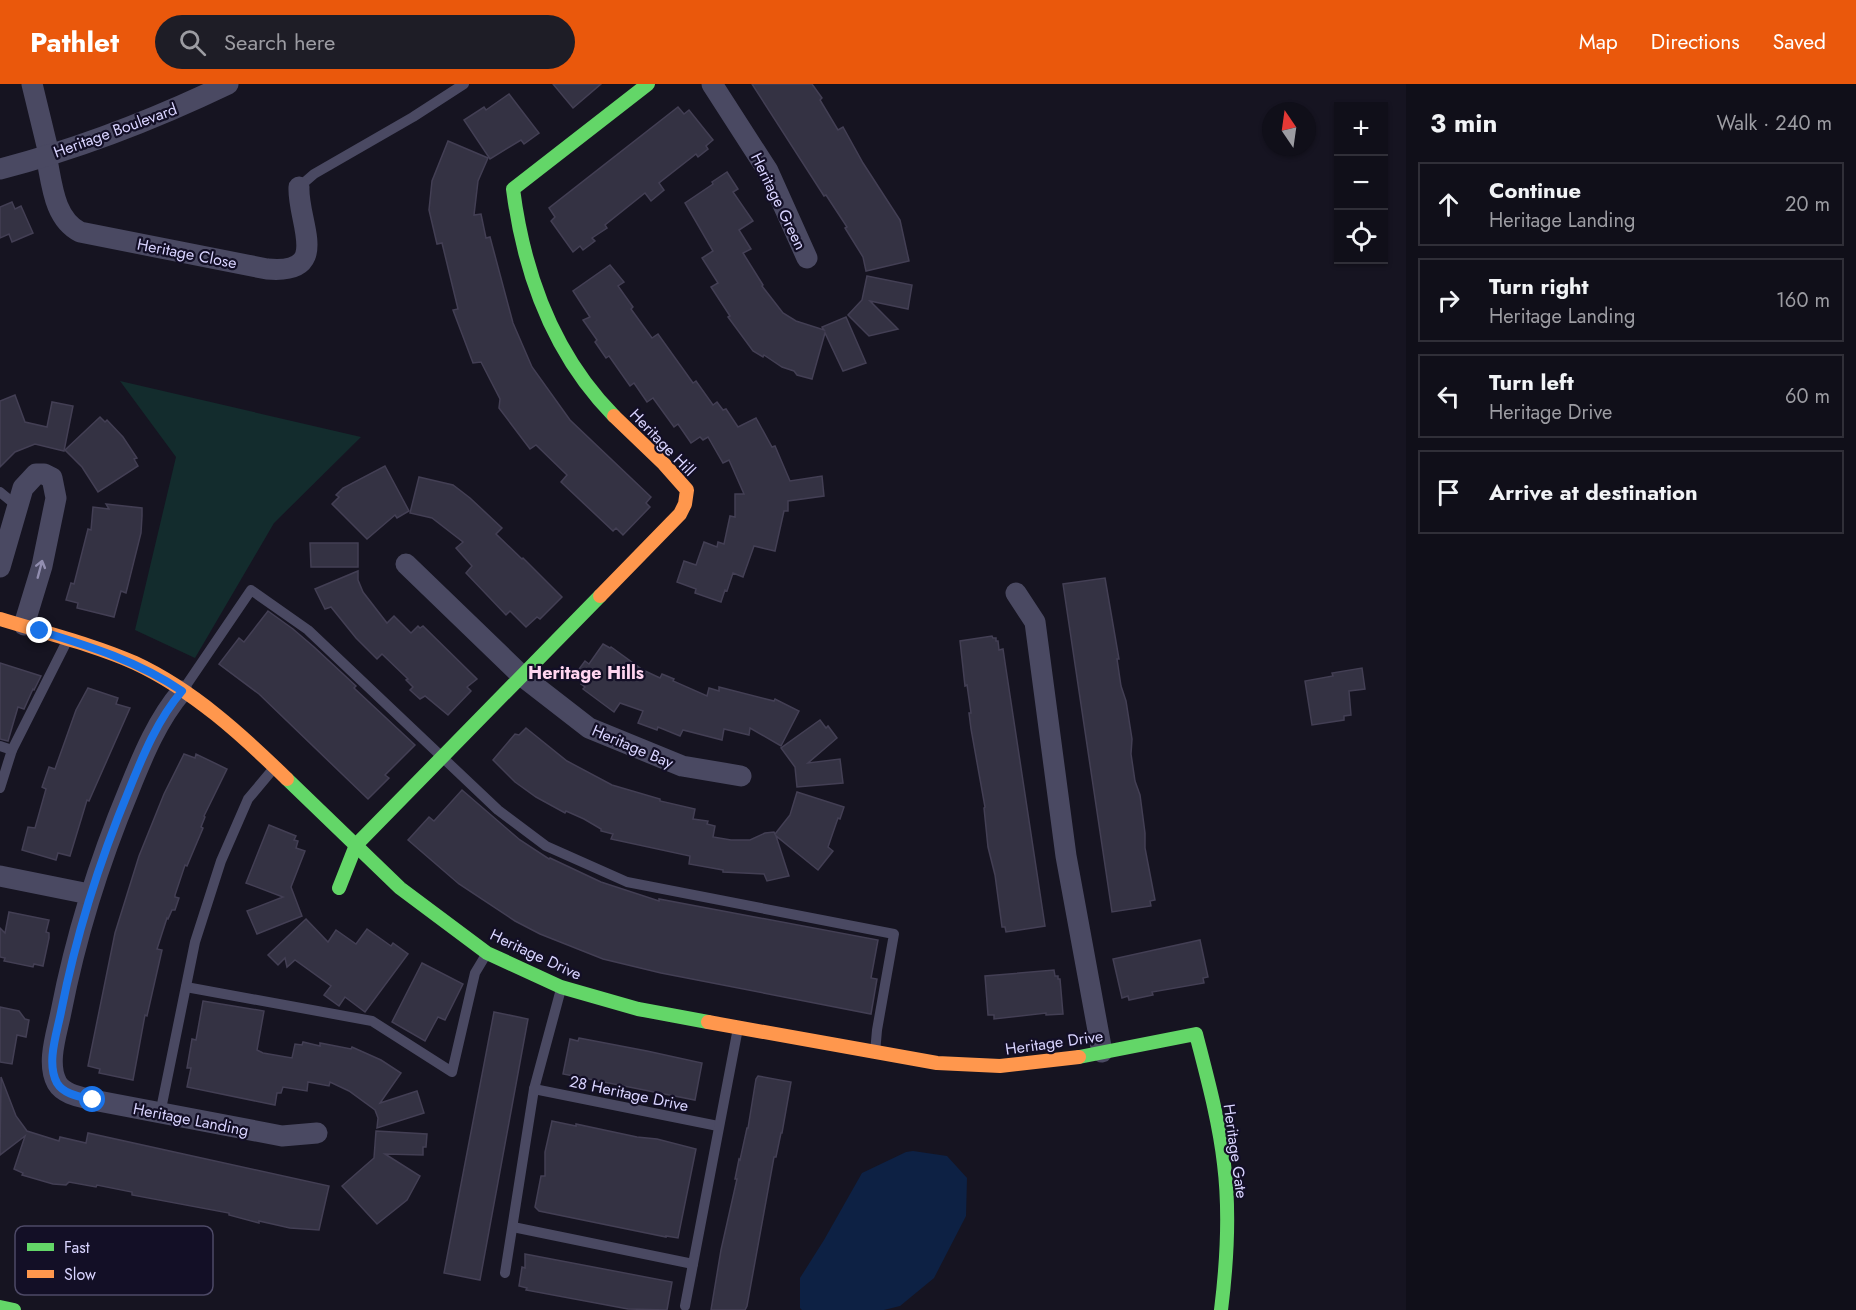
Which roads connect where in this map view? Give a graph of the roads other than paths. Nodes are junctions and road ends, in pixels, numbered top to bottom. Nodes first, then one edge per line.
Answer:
1 (32, 84) edge
2 (228, 84) edge
3 (464, 84) edge
4 (648, 84) edge
5 (712, 84) edge
6 (47, 155) junction
7 (0, 169) edge
8 (299, 187) joint
9 (807, 258) dead end
10 (0, 492) edge
11 (17, 506) junction
12 (406, 564) dead end
13 (0, 567) edge
14 (1016, 593) dead end
15 (0, 618) edge
16 (24, 625) junction
17 (68, 640) junction
18 (522, 676) junction
19 (182, 691) junction
20 (0, 746) edge
21 (12, 750) junction
22 (444, 757) junction
23 (274, 767) junction
24 (741, 776) dead end
25 (0, 788) edge
26 (356, 845) junction
27 (0, 876) edge
28 (339, 888) dead end
29 (89, 894) junction
30 (487, 953) junction
31 (186, 987) junction
32 (561, 987) junction
33 (738, 1028) junction
34 (1196, 1034) joint
35 (1102, 1052) junction
36 (875, 1053) junction
37 (534, 1089) junction
38 (160, 1113) junction
39 (718, 1126) junction
40 (317, 1133) dead end
41 (513, 1227) junction
42 (693, 1264) junction
43 (505, 1274) dead end
44 (685, 1306) dead end
45 (0, 1307) edge
46 (14, 1310) edge
47 (1221, 1310) edge

1 - 6 street
2 - 6 street, Heritage Boulevard
3 - 8 lane
4 - 18 street, Heritage Hill
5 - 9 street, Heritage Green
6 - 7 street, Heritage Boulevard
6 - 8 street, Heritage Close
10 - 11 lane
11 - 13 street
16 -> 11 street
12 - 18 street, Heritage Bay
14 - 35 street
15 - 16 street, Heritage Drive
16 - 17 street, Heritage Drive
17 - 19 street, Heritage Drive
17 - 21 lane
18 - 22 street, Heritage Hill
18 - 24 street, Heritage Bay
19 - 22 lane
19 - 23 street, Heritage Drive
19 - 29 street, Heritage Landing
20 - 21 lane
21 - 25 lane
22 - 26 street, Heritage Hill
22 - 36 lane
23 - 26 street, Heritage Drive
23 - 31 lane
26 - 28 street, Heritage Hill
26 - 30 street, Heritage Drive
27 - 29 street
29 - 38 street, Heritage Landing
30 - 31 lane
30 - 32 street, Heritage Drive
31 - 38 lane
32 - 33 street, Heritage Drive
32 - 37 lane
33 - 36 street, Heritage Drive
33 - 39 lane
34 - 35 street, Heritage Drive
34 - 47 street, Heritage Gate
35 - 36 street, Heritage Drive
37 - 39 lane, 28 Heritage Drive
37 - 41 lane
38 - 40 street, Heritage Landing
39 - 42 lane
41 - 42 lane
41 - 43 lane
42 - 44 lane
45 - 46 street

